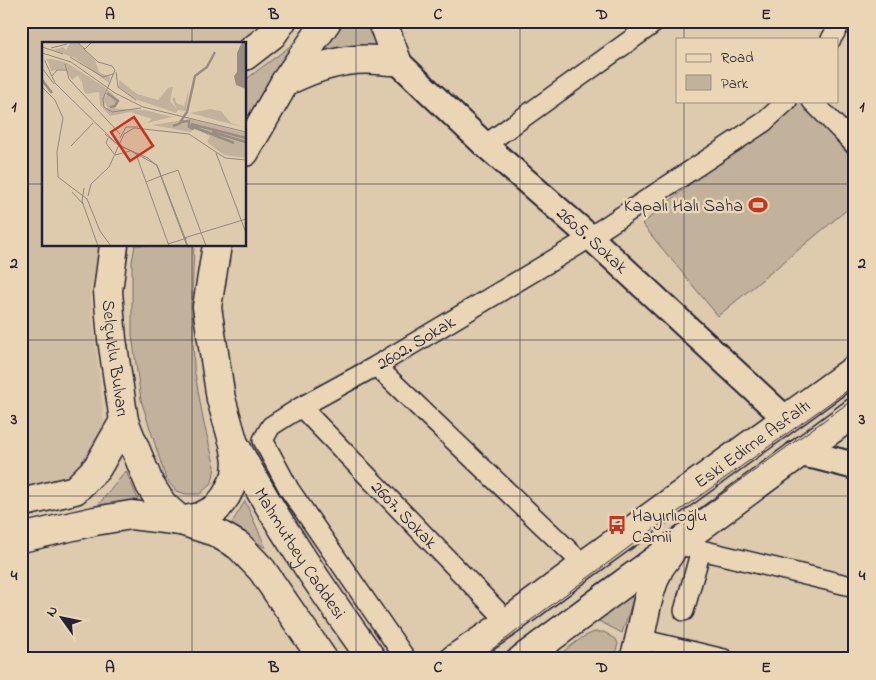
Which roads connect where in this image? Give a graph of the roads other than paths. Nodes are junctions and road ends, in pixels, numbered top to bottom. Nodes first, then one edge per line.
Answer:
1 (282, 21) edge
2 (327, 21) edge
3 (382, 21) edge
4 (657, 21) edge
5 (842, 21) edge
6 (832, 38) edge
7 (246, 55) edge
8 (398, 61) junction
9 (285, 82) junction
10 (786, 102) edge
11 (813, 102) edge
12 (485, 145) junction
13 (855, 145) edge
14 (246, 150) edge
15 (590, 237) junction
16 (114, 246) edge
17 (217, 246) edge
18 (376, 366) junction
19 (855, 369) edge
20 (301, 407) junction
21 (855, 412) edge
22 (786, 419) junction
23 (124, 421) junction
24 (234, 444) junction
25 (798, 453) junction
26 (855, 466) edge
27 (21, 503) edge
28 (181, 521) junction
29 (21, 538) edge
30 (689, 547) junction
31 (584, 565) junction
32 (855, 587) edge
33 (684, 611) dead end
34 (508, 622) junction
35 (637, 649) edge
36 (323, 659) edge
37 (372, 659) edge
38 (406, 659) edge
39 (454, 659) edge
40 (522, 659) edge
41 (724, 659) edge

1 - 7 main road
2 - 9 main road
3 - 8 main road
4 - 12 street
5 - 6 street
8 - 9 main road
8 - 12 street, 2605. Sokak
9 - 14 main road
10 - 15 street, 2602. Sokak
11 - 13 street
12 - 15 street, 2605. Sokak
15 - 18 street, 2602. Sokak
15 - 22 street, 2605. Sokak
16 - 23 main road, Selçuklu Bulvarı
17 - 24 main road
18 - 20 street, 2602. Sokak
18 - 31 street
19 - 22 main road, Eski Edirne Asfaltı
20 - 34 street, 2607. Sokak
20 - 38 street, 2602. Sokak
21 - 25 main road, Eski Edirne Asfaltı
22 - 31 main road, Eski Edirne Asfaltı
23 - 27 main road, Selçuklu Bulvarı
23 - 28 main road
24 - 28 main road
24 - 37 main road, Mahmutbey Caddesi
25 - 26 main road
25 - 30 main road, Eski Edirne Asfaltı
28 - 29 main road
28 - 36 main road
30 - 32 street
30 - 33 street
30 - 35 main road
30 - 40 main road, Eski Edirne Asfaltı
31 - 34 main road, Eski Edirne Asfaltı
34 - 39 main road, Eski Edirne Asfaltı
35 - 41 street

